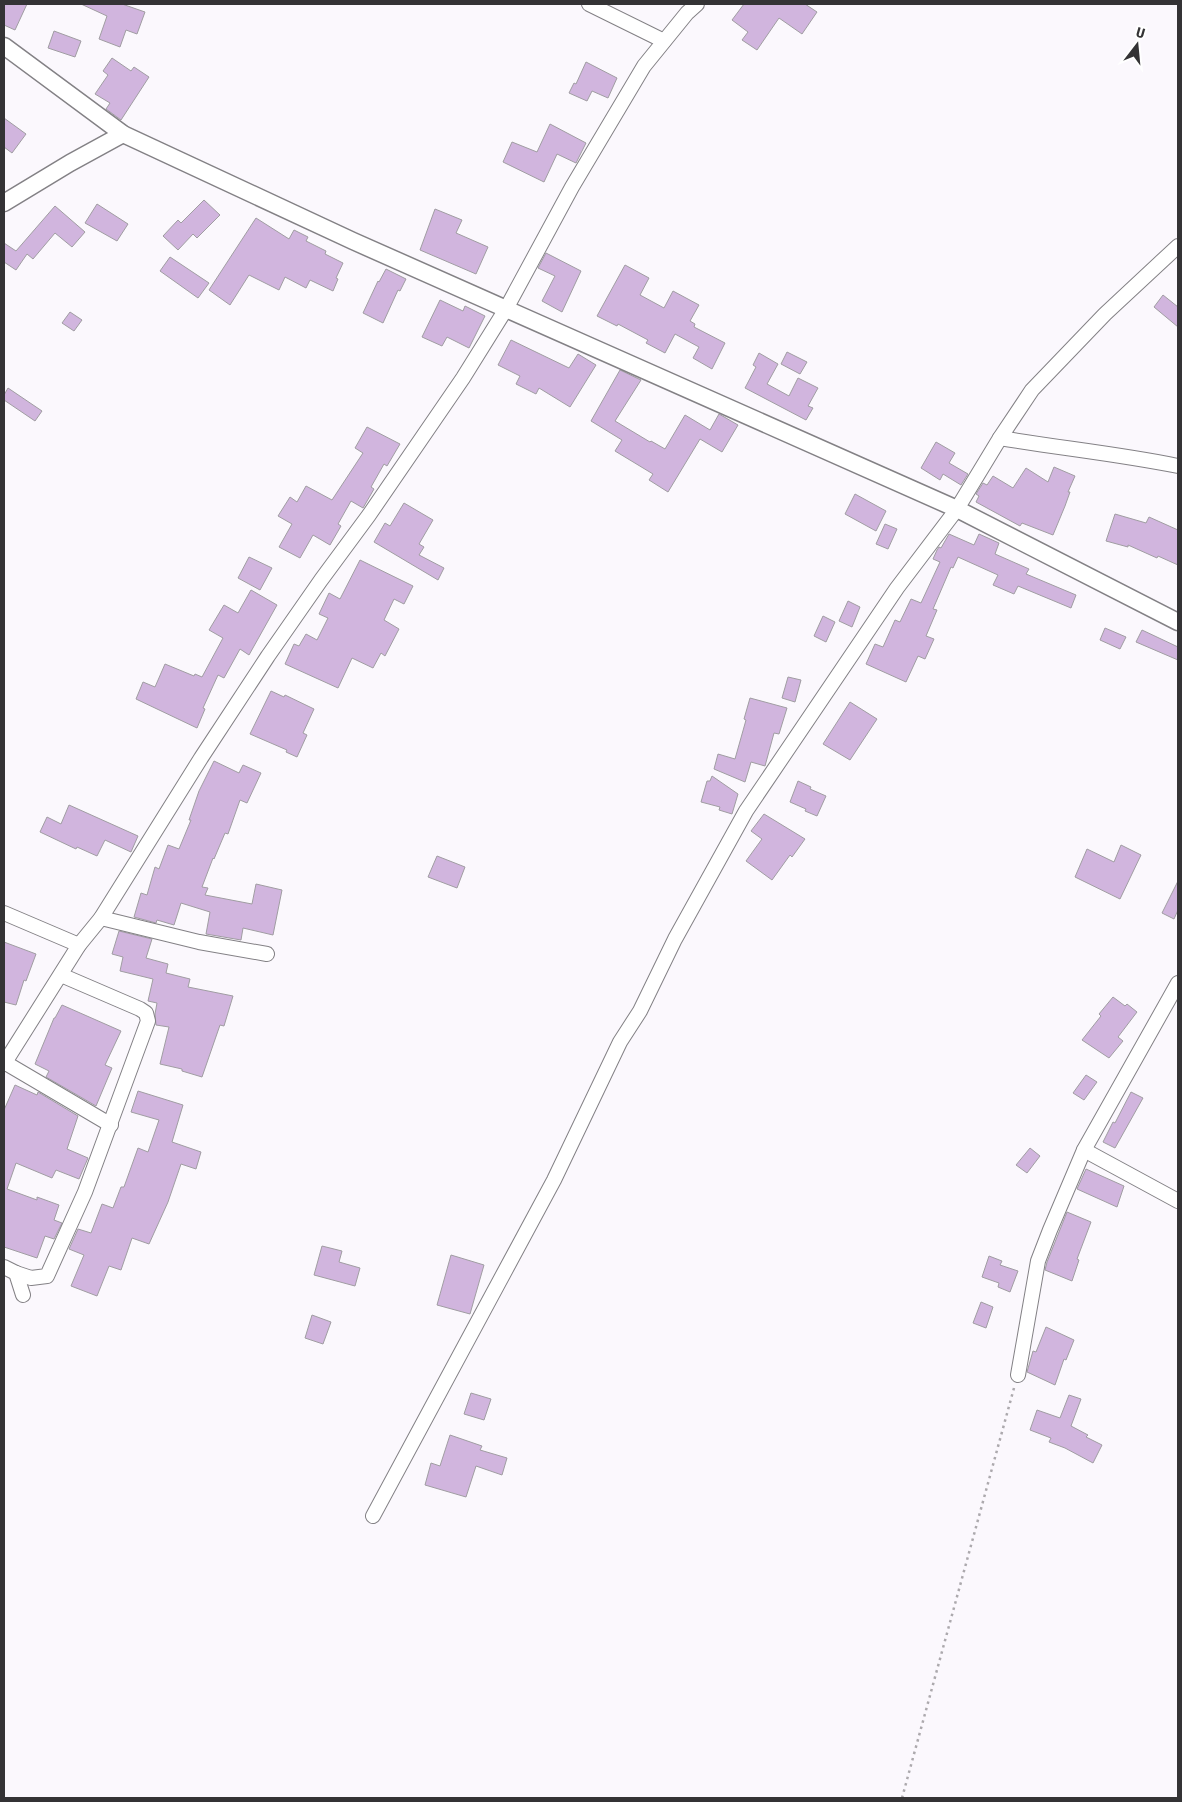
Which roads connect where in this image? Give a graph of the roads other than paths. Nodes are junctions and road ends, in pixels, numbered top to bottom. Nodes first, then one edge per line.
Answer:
1 (589, 4) edge
2 (697, 4) edge
3 (664, 41) junction
4 (4, 46) edge
5 (123, 134) junction
6 (4, 203) edge
7 (1178, 246) edge
8 (506, 309) junction
9 (1000, 438) junction
10 (1178, 466) edge
11 (957, 509) junction
12 (1178, 622) edge
13 (4, 913) edge
14 (101, 918) junction
15 (79, 945) junction
16 (267, 954) dead end
17 (61, 975) junction
18 (1178, 983) edge
19 (4, 1063) edge
20 (111, 1124) junction
21 (1084, 1150) junction
22 (1178, 1201) edge
23 (10, 1270) edge
24 (23, 1295) dead end
25 (1018, 1375) road end
26 (374, 1516) dead end

1 - 3 street
2 - 3 street
3 - 8 street
4 - 5 street
5 - 6 street
5 - 8 street
7 - 9 street
8 - 11 street
8 - 14 street
9 - 10 street
9 - 11 street
11 - 12 street
11 - 26 street
13 - 15 street
14 - 15 street
14 - 16 street
15 - 17 street
17 - 19 street
17 - 20 street
18 - 21 street
19 - 20 street
20 - 23 street
21 - 22 street
21 - 25 street
23 - 24 street

